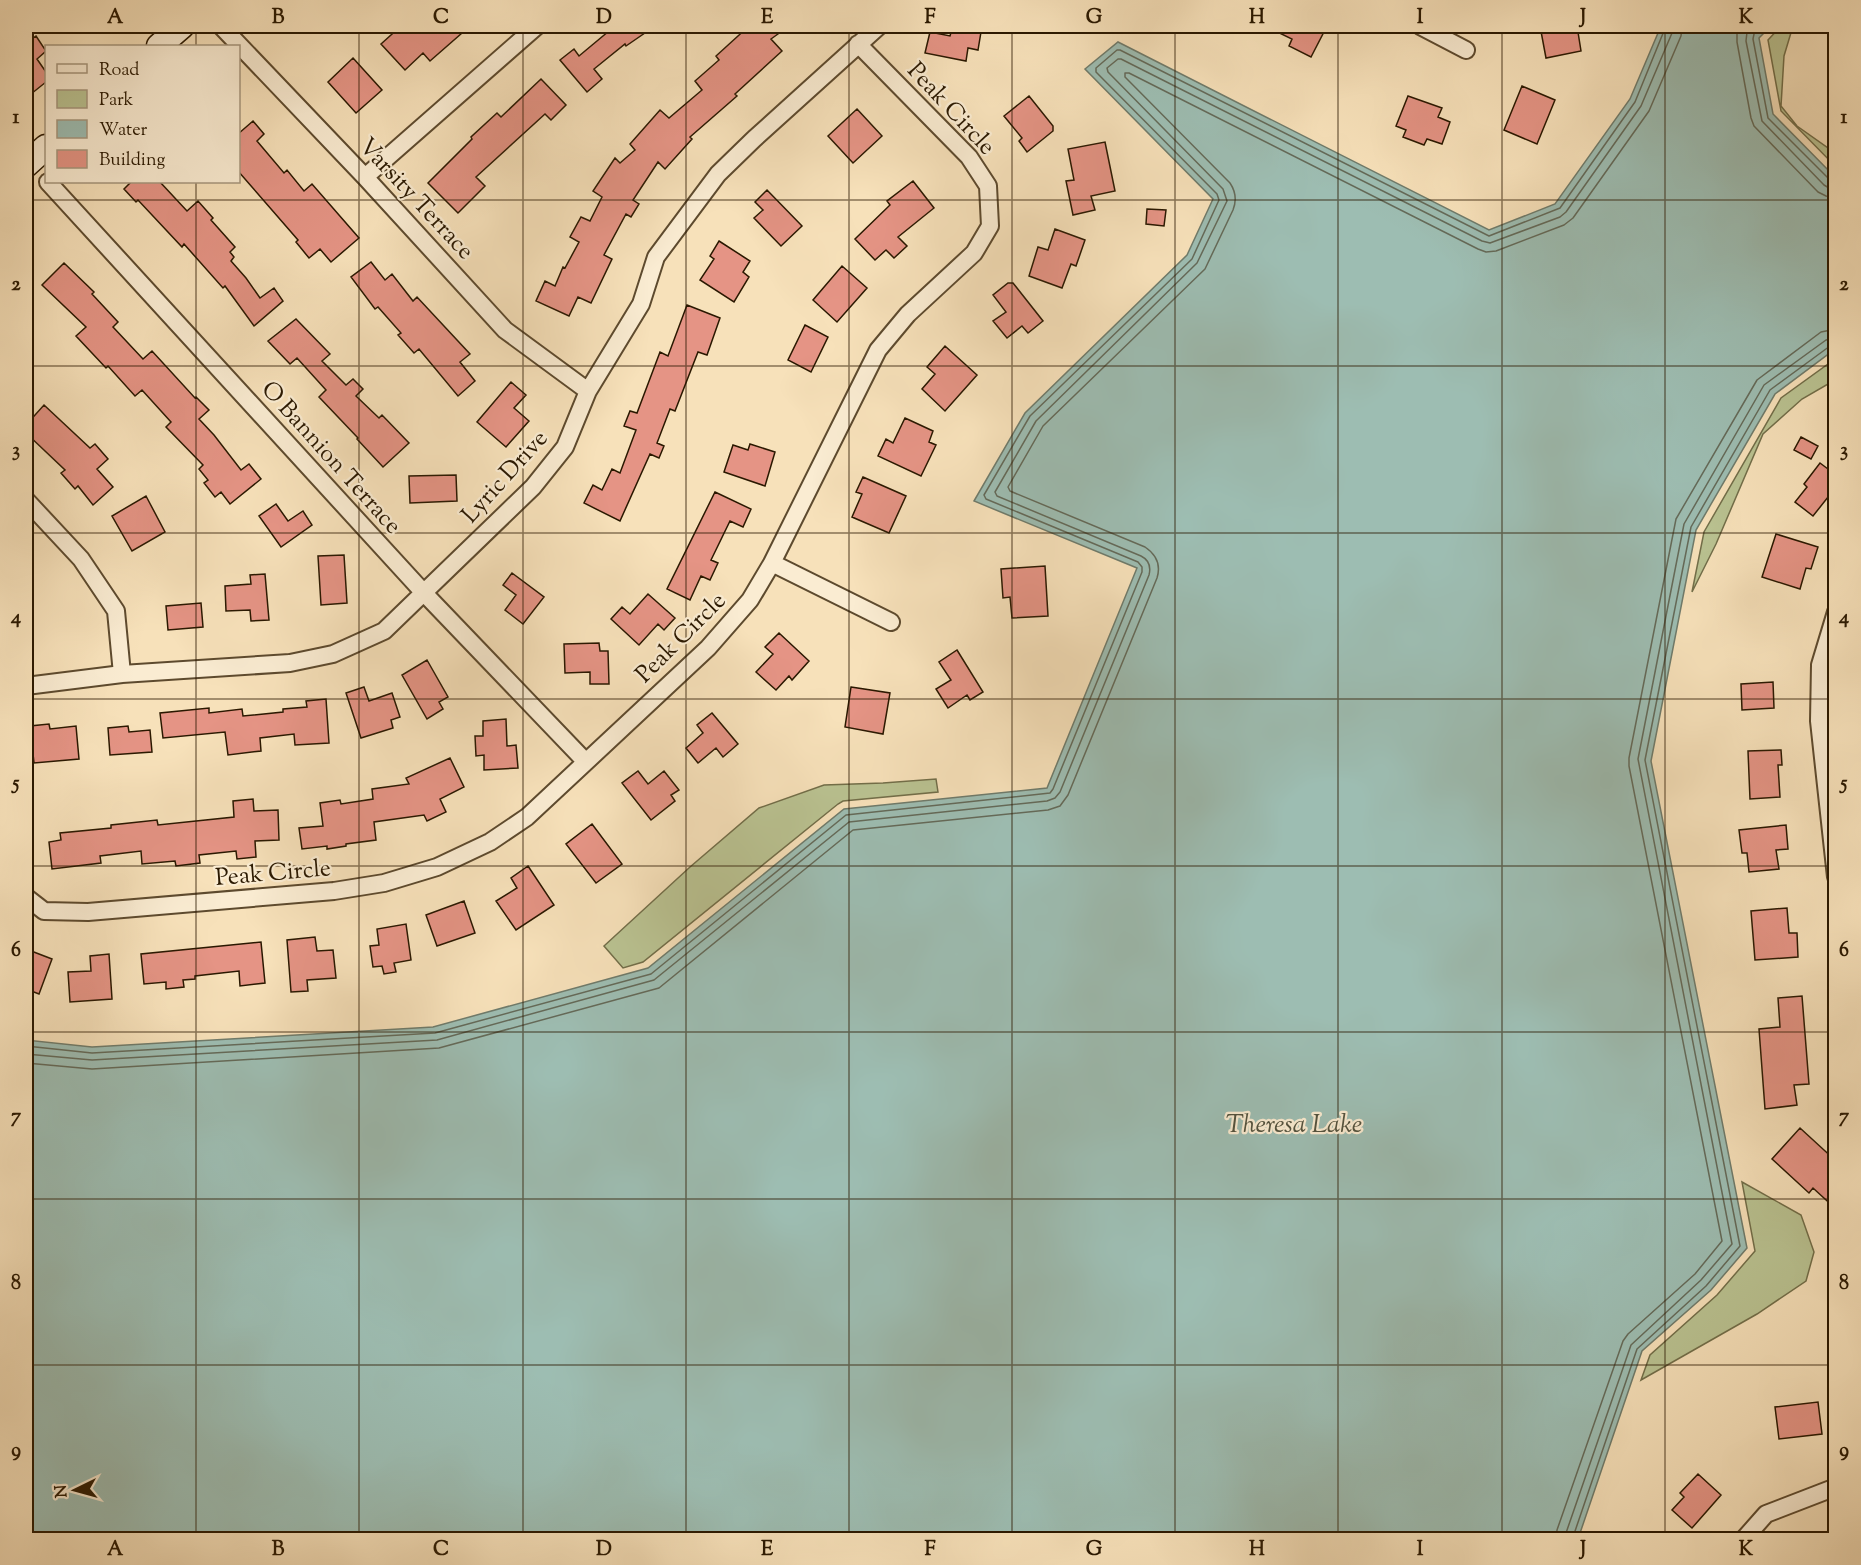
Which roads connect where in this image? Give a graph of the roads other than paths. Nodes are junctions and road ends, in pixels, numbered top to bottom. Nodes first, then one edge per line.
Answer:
1 (182, 26) edge
2 (221, 26) edge
3 (537, 26) edge
4 (879, 26) edge
5 (1420, 26) edge
6 (858, 44) junction
7 (160, 45) edge
8 (239, 45) edge
9 (240, 46) edge
10 (1466, 50) dead end
11 (32, 158) edge
12 (365, 177) junction
13 (45, 178) edge
14 (49, 183) edge
15 (588, 391) junction
16 (26, 500) edge
17 (772, 562) junction
18 (424, 592) junction
19 (1836, 612) edge
20 (891, 622) dead end
21 (122, 674) junction
22 (26, 686) edge
23 (585, 761) junction
24 (1836, 877) edge
25 (26, 897) edge
26 (1836, 1487) edge
27 (1743, 1539) edge

1 - 7 street
2 - 8 street, Varsity Terrace
3 - 12 street
4 - 6 street, Lyric Drive
5 - 10 street
6 - 15 street, Lyric Drive
6 - 17 street, Peak Circle
9 - 12 street, Varsity Terrace
11 - 13 street, O Bannion Terrace
12 - 15 street, Varsity Terrace
14 - 18 street, O Bannion Terrace
15 - 18 street, Lyric Drive
16 - 21 street
17 - 20 street
17 - 23 street, Peak Circle
18 - 21 street, Lyric Drive
18 - 23 street, O Bannion Terrace
19 - 24 street
21 - 22 street, Lyric Drive
23 - 25 street, Peak Circle
26 - 27 street

